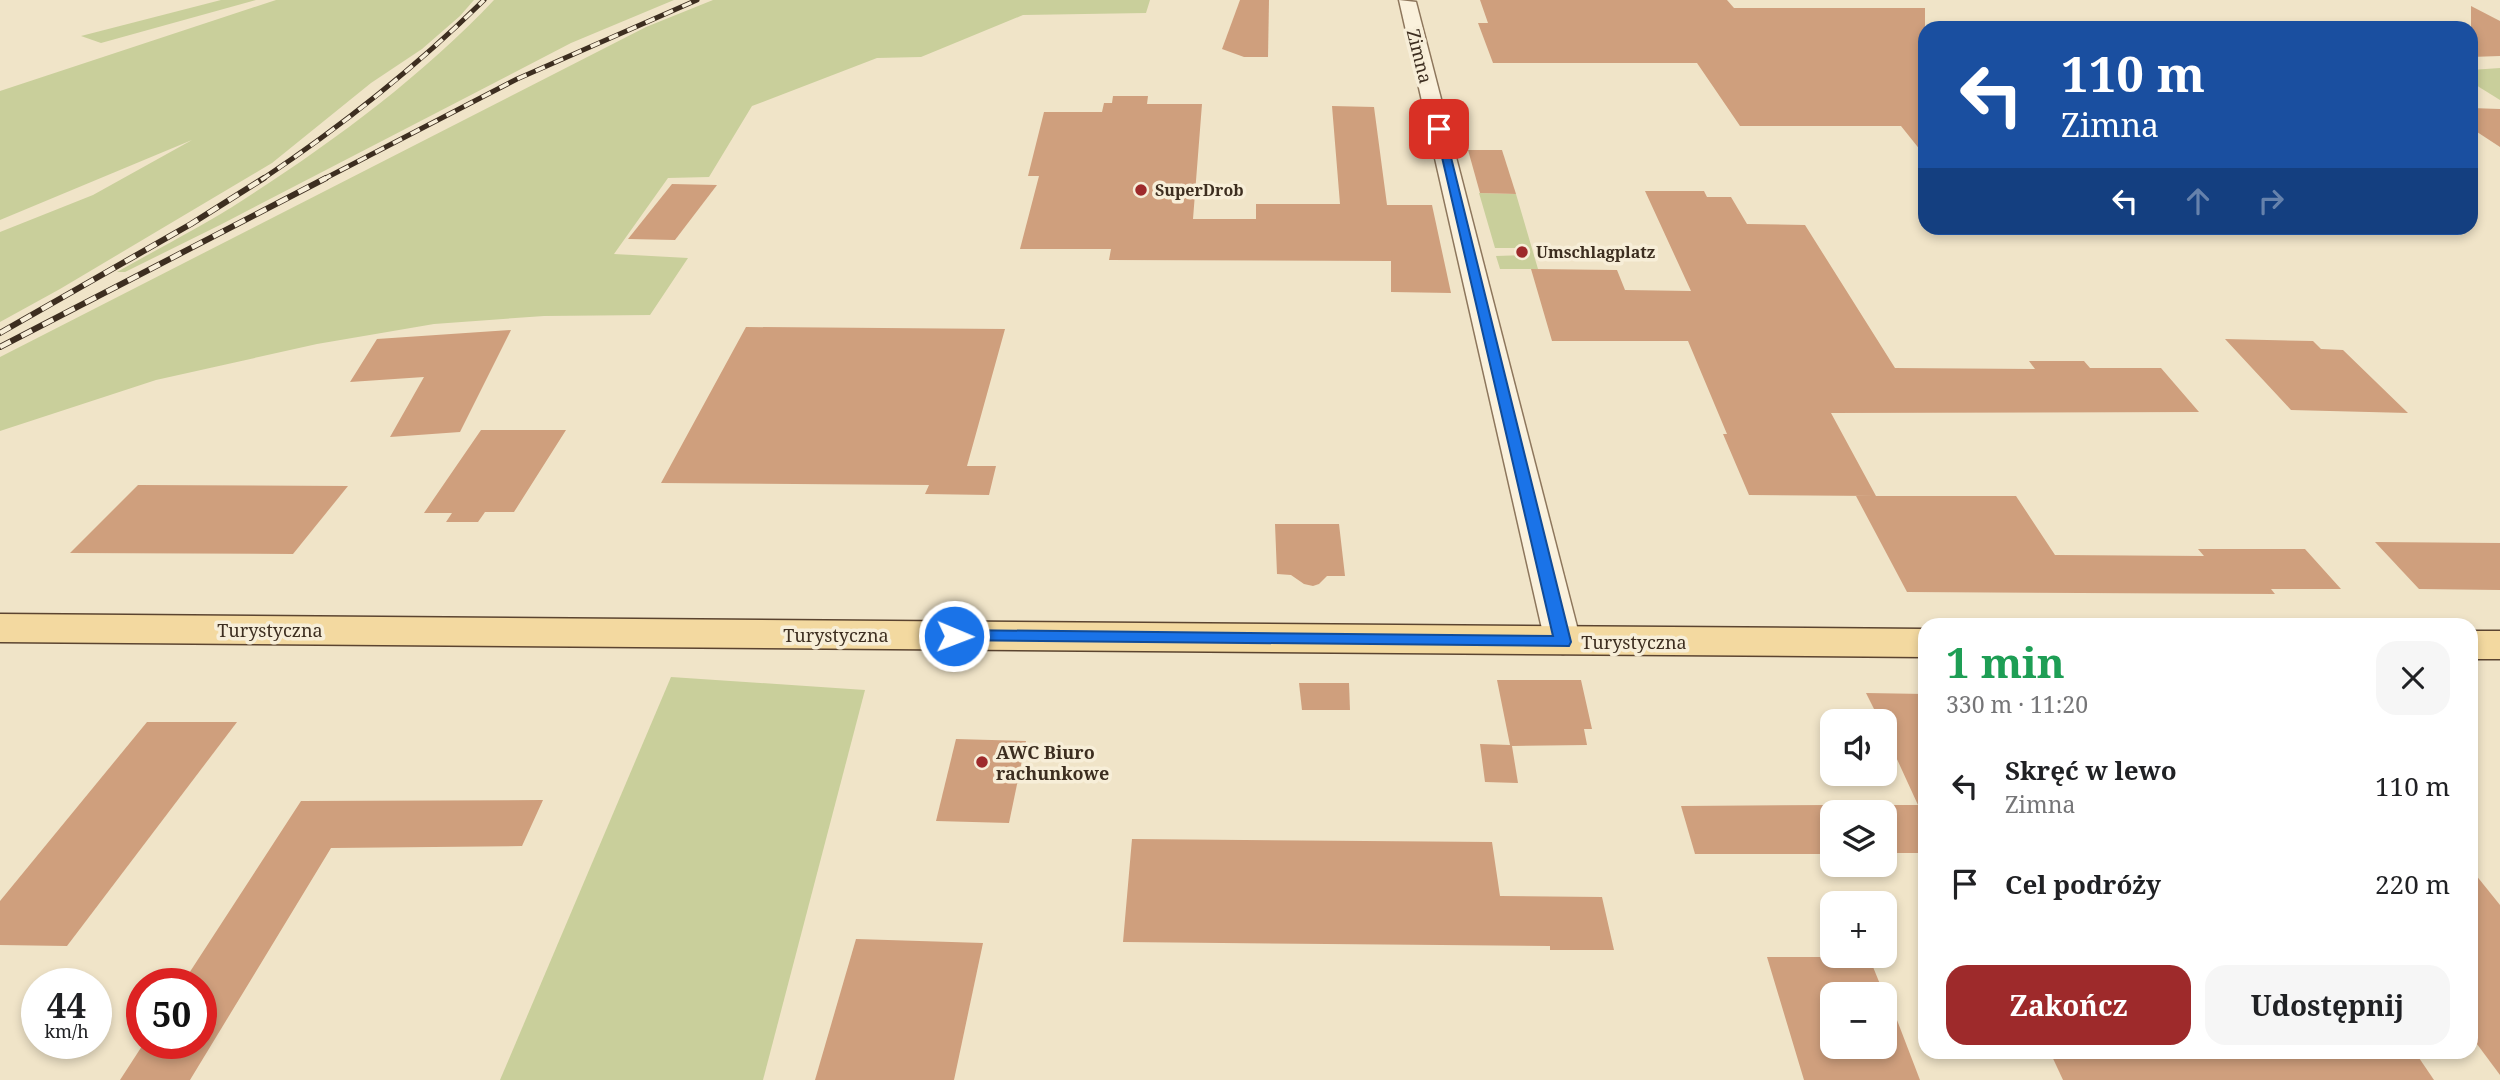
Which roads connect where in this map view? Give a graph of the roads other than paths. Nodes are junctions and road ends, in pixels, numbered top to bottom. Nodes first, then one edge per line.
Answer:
1 (1407, 2) dead end
2 (0, 628) edge
3 (1563, 642) junction
4 (1918, 643) edge
5 (2478, 645) edge
6 (2500, 645) edge

1 - 3 street, Zimna
2 - 3 main road, Turystyczna
3 - 4 main road, Turystyczna
5 - 6 main road

